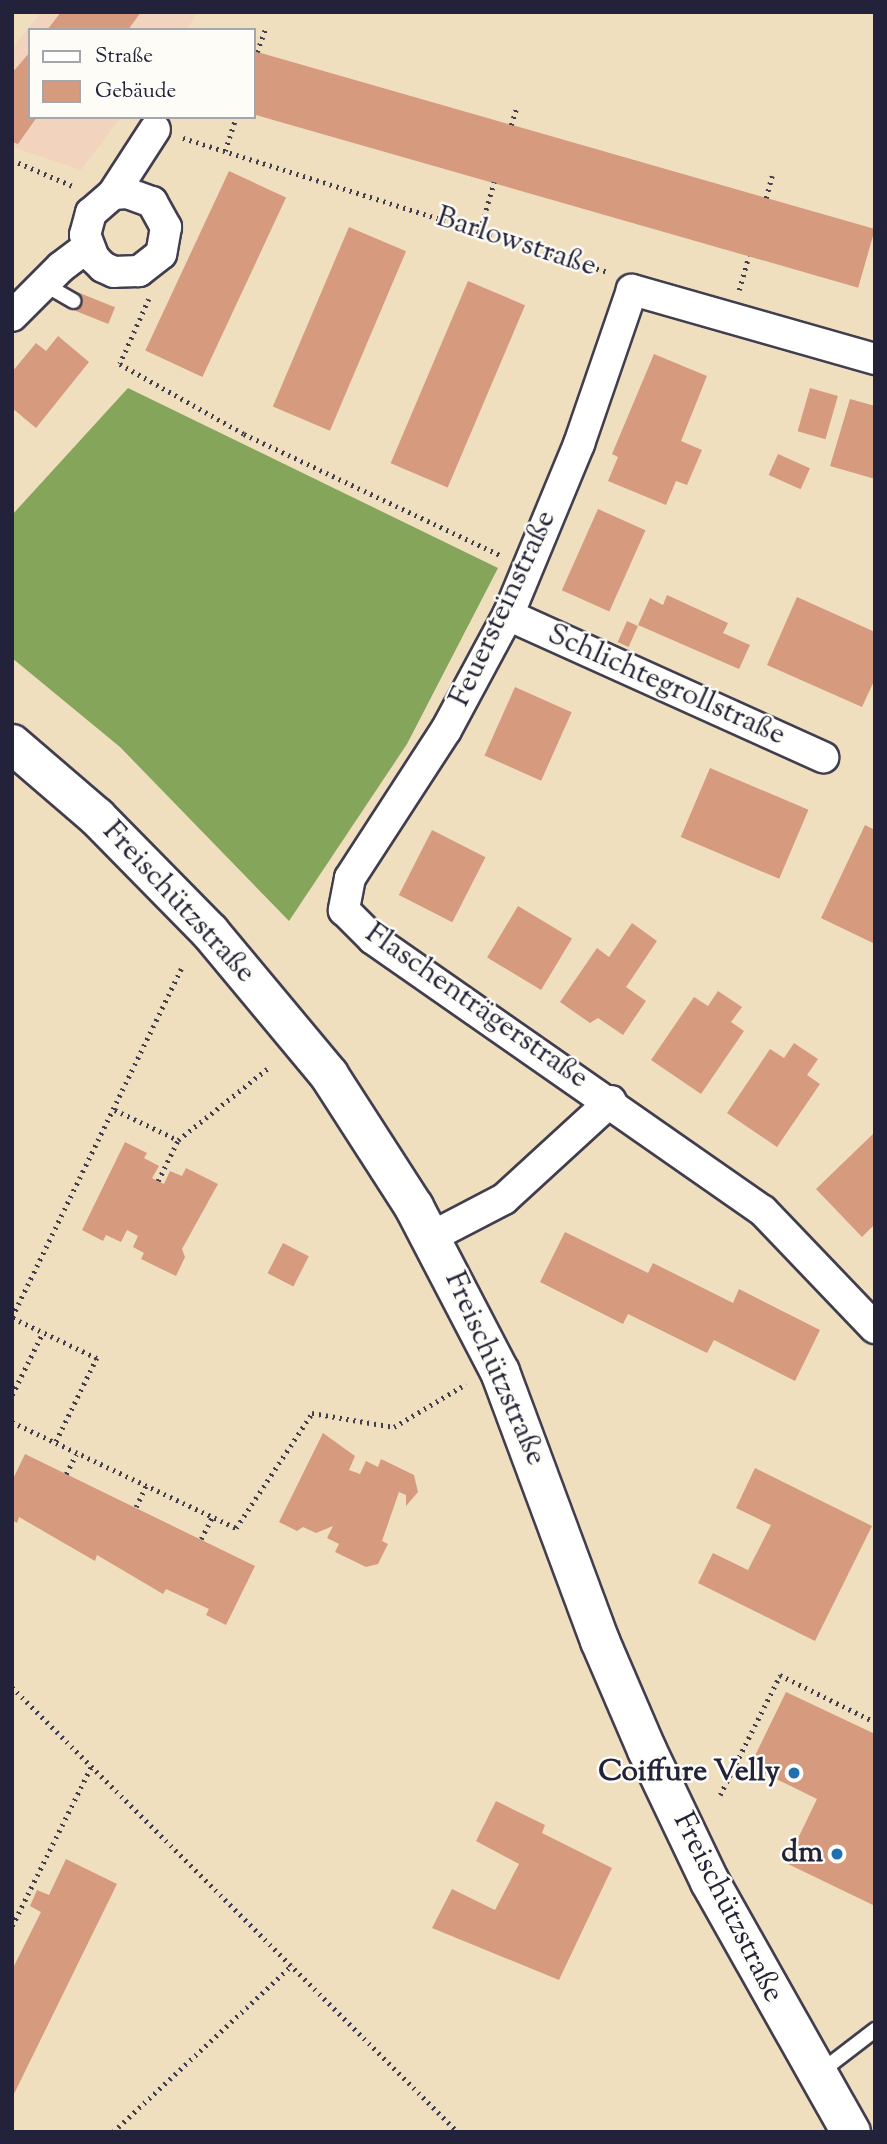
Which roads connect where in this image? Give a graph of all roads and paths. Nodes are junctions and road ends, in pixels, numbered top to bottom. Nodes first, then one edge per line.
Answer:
1 (265, 30) dead end
2 (257, 52) dead end
3 (517, 106) dead end
4 (235, 119) edge
5 (511, 125) dead end
6 (155, 129) joint
7 (225, 151) junction
8 (12, 160) edge
9 (772, 176) dead end
10 (494, 181) dead end
11 (766, 198) dead end
12 (106, 199) junction
13 (480, 230) junction
14 (88, 247) junction
15 (139, 271) junction
16 (44, 284) junction
17 (632, 290) junction
18 (74, 301) dead end
19 (12, 316) edge
20 (875, 359) edge
21 (528, 568) junction
22 (508, 615) junction
23 (12, 744) edge
24 (823, 757) dead end
25 (344, 910) joint
26 (184, 965) dead end
27 (268, 1069) dead end
28 (611, 1101) junction
29 (115, 1110) junction
30 (178, 1140) junction
31 (158, 1181) dead end
32 (431, 1237) junction
33 (12, 1317) edge
34 (875, 1328) edge
35 (43, 1332) junction
36 (500, 1372) junction
37 (12, 1395) edge
38 (12, 1422) edge
39 (55, 1444) junction
40 (76, 1454) junction
41 (66, 1474) dead end
42 (146, 1486) junction
43 (136, 1507) dead end
44 (212, 1517) junction
45 (201, 1539) dead end
46 (12, 1687) edge
47 (875, 1722) edge
48 (92, 1765) junction
49 (720, 1796) dead end
50 (12, 1926) edge
51 (292, 1965) junction
52 (875, 2030) edge
53 (823, 2082) junction
54 (113, 2132) edge
55 (458, 2132) edge
56 (850, 2132) edge
57 (865, 2132) edge

1 - 2 path
3 - 5 path
4 - 7 path
6 - 7 path, Barlowstraße
6 - 12 street
7 - 13 path, Barlowstraße
8 - 12 path
9 - 11 path
10 - 13 path
12 - 14 street
12 - 15 street
13 - 17 path, Barlowstraße
14 - 15 street
14 - 16 street
15 - 21 path
16 - 18 lane
16 - 19 street
17 - 20 street, Barlowstraße
17 - 21 street, Feuersteinstraße
21 - 22 street, Feuersteinstraße
22 - 24 street, Schlichtegrollstraße
22 - 25 street, Feuersteinstraße
23 - 32 main road, Freischützstraße
25 - 28 street, Flaschenträgerstraße
26 - 29 path
27 - 30 path
28 - 32 street, Flaschenträgerstraße
28 - 34 street, Flaschenträgerstraße
29 - 30 path
29 - 33 path
30 - 31 path
32 - 36 main road, Freischützstraße
33 - 35 path
35 - 37 path
35 - 39 path
36 - 44 path
36 - 53 main road, Freischützstraße
38 - 39 path
39 - 40 path
40 - 41 path
40 - 42 path
42 - 43 path
42 - 44 path
44 - 45 path
46 - 48 path
47 - 49 path
48 - 50 path
48 - 51 path
51 - 54 path
51 - 55 path
52 - 53 lane
53 - 56 main road, Freischützstraße
53 - 57 main road, Freischützstraße

